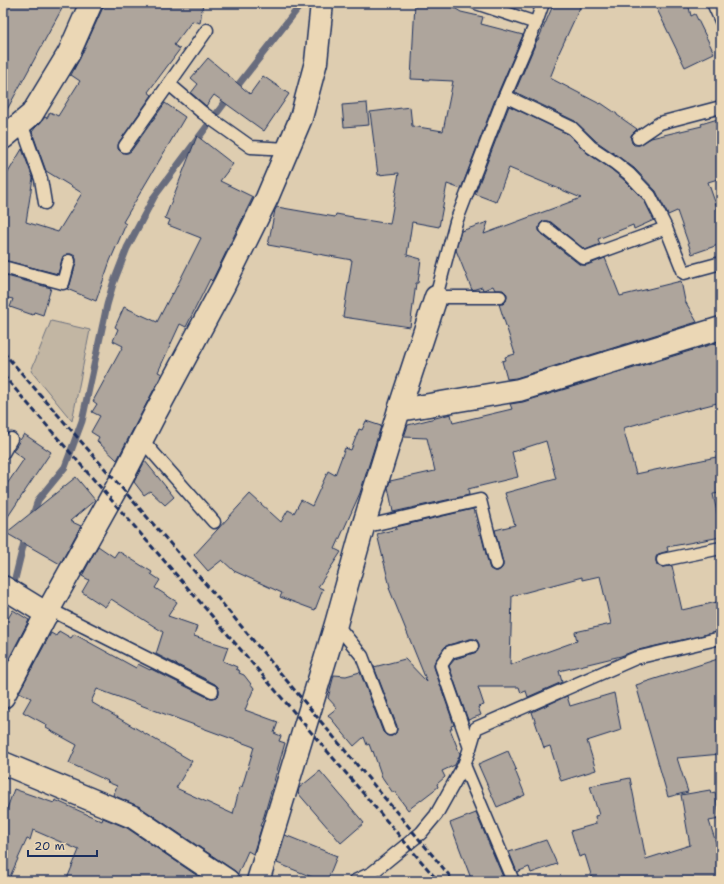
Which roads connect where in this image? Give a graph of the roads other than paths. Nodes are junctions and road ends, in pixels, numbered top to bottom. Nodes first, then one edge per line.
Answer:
1 (91, 3) edge
2 (322, 3) edge
3 (476, 3) edge
4 (543, 3) edge
5 (713, 3) edge
6 (721, 21) edge
7 (536, 23) junction
8 (207, 30) dead end
9 (169, 84) junction
10 (505, 96) junction
11 (721, 107) edge
12 (21, 123) junction
13 (3, 138) edge
14 (638, 138) dead end
15 (125, 146) dead end
16 (288, 149) junction
17 (45, 204) dead end
18 (546, 228) dead end
19 (666, 228) junction
20 (69, 261) dead end
21 (721, 263) edge
22 (3, 267) edge
23 (436, 297) junction
24 (500, 297) dead end
25 (721, 328) edge
26 (399, 410) junction
27 (10, 439) dead end
28 (142, 440) junction
29 (3, 453) edge
30 (214, 522) dead end
31 (363, 527) junction
32 (721, 548) edge
33 (662, 560) dead end
34 (496, 564) dead end
35 (10, 591) edge
36 (48, 612) junction
37 (336, 624) junction
38 (721, 638) edge
39 (472, 646) dead end
40 (212, 691) dead end
41 (3, 697) edge
42 (390, 729) dead end
43 (470, 748) junction
44 (3, 763) edge
45 (464, 765) junction
46 (228, 881) edge
47 (258, 881) edge
48 (355, 881) edge
49 (513, 881) edge

1 - 12 street
2 - 16 street
3 - 7 lane
4 - 7 lane
5 - 6 lane
7 - 10 lane
8 - 9 lane
9 - 15 lane
9 - 16 lane
10 - 19 lane
10 - 23 lane
11 - 14 lane
12 - 13 street
12 - 17 lane
16 - 28 street
18 - 19 lane
19 - 21 lane
20 - 22 lane
23 - 24 lane
23 - 26 street
25 - 26 street
26 - 31 street
27 - 29 lane
28 - 30 lane
28 - 36 street
31 - 34 lane
31 - 37 street
32 - 33 lane
35 - 36 street
36 - 40 lane
36 - 41 street
37 - 42 lane
37 - 47 street
38 - 43 lane
39 - 43 lane
43 - 45 lane
44 - 46 street
45 - 48 lane
45 - 49 lane

